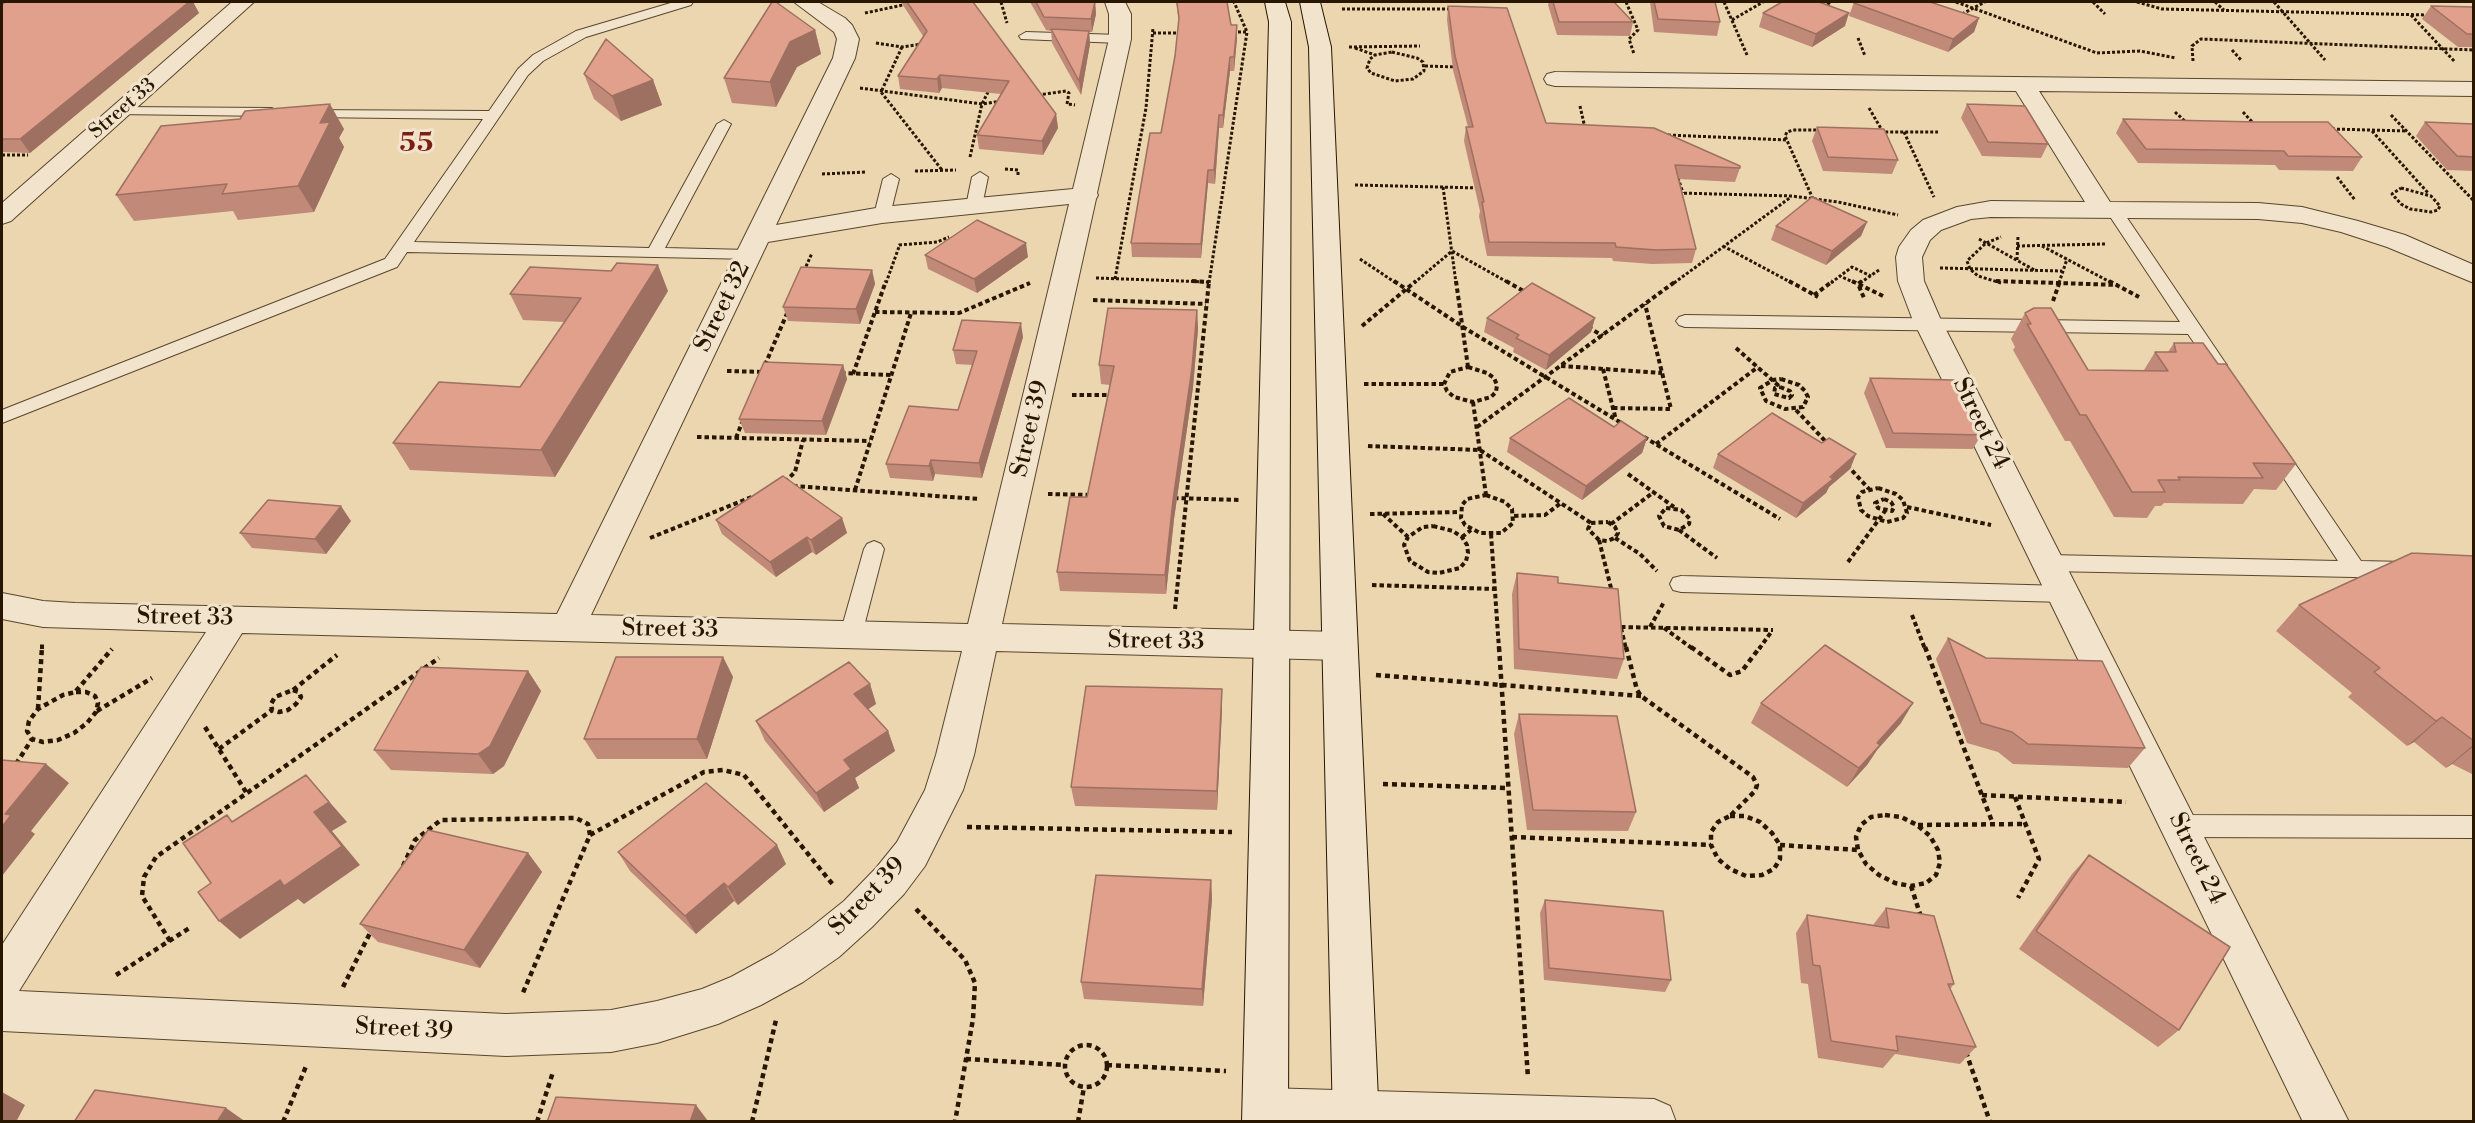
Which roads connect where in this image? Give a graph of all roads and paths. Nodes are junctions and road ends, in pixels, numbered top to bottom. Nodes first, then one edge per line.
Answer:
1 (244, 2) edge
2 (686, 2) edge
3 (804, 2) edge
4 (917, 2) edge
5 (1001, 2) edge
6 (1115, 2) edge
7 (1234, 2) edge
8 (1275, 2) edge
9 (1626, 2) edge
10 (1724, 2) edge
11 (1763, 2) edge
12 (1830, 2) edge
13 (1956, 2) edge
14 (1985, 2) edge
15 (2093, 2) edge
16 (2137, 2) edge
17 (2216, 2) edge
18 (2274, 2) edge
19 (1818, 4) edge
20 (1312, 6) edge
21 (1825, 6) junction
22 (1974, 8) junction
23 (1453, 9) edge
24 (1836, 10) edge
25 (2224, 11) junction
26 (1819, 12) edge
27 (2283, 12) junction
28 (2105, 14) dead end
29 (2410, 15) junction
30 (2431, 15) edge
31 (1958, 16) edge
32 (1732, 20) junction
33 (1152, 22) dead end
34 (840, 29) junction
35 (1008, 30) dead end
36 (1188, 32) edge
37 (1224, 32) edge
38 (1247, 32) junction
39 (1153, 33) junction
40 (1026, 36) dead end
41 (1120, 39) junction
42 (926, 43) edge
43 (2311, 44) junction
44 (1420, 46) dead end
45 (902, 47) junction
46 (1336, 47) junction
47 (2442, 49) junction
48 (2474, 50) edge
49 (2102, 54) dead end
50 (1375, 55) junction
51 (1425, 66) junction
52 (2458, 66) dead end
53 (1460, 67) edge
54 (1555, 79) dead end
55 (1643, 80) junction
56 (1757, 81) junction
57 (833, 82) junction
58 (1852, 82) junction
59 (991, 84) edge
60 (2023, 84) junction
61 (2154, 85) junction
62 (2193, 86) junction
63 (2356, 87) junction
64 (2474, 89) edge
65 (881, 92) junction
66 (1035, 96) edge
67 (1003, 101) edge
68 (982, 104) junction
69 (1106, 105) junction
70 (121, 111) junction
71 (494, 115) junction
72 (724, 124) dead end
73 (2196, 125) edge
74 (2246, 127) edge
75 (2256, 127) edge
76 (2325, 129) edge
77 (2371, 130) junction
78 (1827, 131) edge
79 (2407, 131) junction
80 (1577, 132) edge
81 (1586, 132) edge
82 (1872, 132) edge
83 (1883, 132) junction
84 (1904, 132) junction
85 (1938, 132) dead end
86 (1664, 135) edge
87 (1787, 140) junction
88 (969, 159) dead end
89 (942, 170) dead end
90 (1677, 174) edge
91 (980, 177) dead end
92 (891, 179) dead end
93 (1325, 184) junction
94 (1443, 187) junction
95 (1487, 189) edge
96 (1671, 193) edge
97 (1683, 193) junction
98 (14, 195) edge
99 (1086, 195) junction
100 (1792, 196) junction
101 (2431, 196) junction
102 (1813, 199) junction
103 (2474, 201) edge
104 (974, 206) junction
105 (2107, 209) junction
106 (911, 212) junction
107 (882, 215) junction
108 (2, 216) edge
109 (1938, 222) junction
110 (824, 224) junction
111 (2008, 235) dead end
112 (1326, 237) junction
113 (1986, 243) junction
114 (2136, 243) junction
115 (754, 246) junction
116 (1723, 246) junction
117 (2017, 246) dead end
118 (2042, 246) junction
119 (403, 248) junction
120 (1452, 251) junction
121 (654, 253) junction
122 (2067, 259) junction
123 (1908, 267) junction
124 (1970, 269) junction
125 (2036, 271) junction
126 (2062, 271) junction
127 (2474, 275) edge
128 (802, 276) edge
129 (1840, 276) junction
130 (1871, 276) dead end
131 (1116, 279) junction
132 (1066, 281) junction
133 (1209, 282) junction
134 (2058, 284) junction
135 (2118, 285) junction
136 (1406, 290) junction
137 (1814, 295) junction
138 (1533, 296) edge
139 (1206, 304) junction
140 (1645, 304) junction
141 (789, 308) edge
142 (875, 312) junction
143 (911, 313) junction
144 (1685, 321) dead end
145 (1707, 321) junction
146 (1929, 322) junction
147 (1869, 324) junction
148 (1583, 325) edge
149 (2191, 325) junction
150 (2044, 326) junction
151 (1462, 327) junction
152 (1603, 336) junction
153 (1330, 350) junction
154 (1561, 366) junction
155 (1758, 367) junction
156 (1468, 368) junction
157 (1603, 369) junction
158 (693, 370) junction
159 (763, 372) junction
160 (774, 372) edge
161 (831, 373) edge
162 (1662, 373) junction
163 (853, 374) junction
164 (891, 375) junction
165 (2225, 376) edge
166 (1545, 377) junction
167 (1773, 380) junction
168 (759, 381) edge
169 (1331, 384) junction
170 (1444, 384) junction
171 (1780, 387) junction
172 (1039, 395) junction
173 (1118, 395) edge
174 (1186, 395) edge
175 (1197, 395) junction
176 (1473, 402) junction
177 (1613, 408) junction
178 (1796, 409) junction
179 (2, 417) edge
180 (743, 419) edge
181 (1616, 420) junction
182 (1626, 426) edge
183 (1477, 427) junction
184 (1636, 432) edge
185 (2264, 434) edge
186 (660, 436) junction
187 (736, 438) junction
188 (803, 440) junction
189 (870, 441) junction
190 (1656, 444) junction
191 (1334, 445) junction
192 (1828, 445) edge
193 (1480, 450) junction
194 (1844, 462) edge
195 (1628, 474) dead end
196 (1869, 489) junction
197 (855, 490) junction
198 (1654, 492) junction
199 (759, 493) edge
200 (1096, 495) edge
201 (1486, 495) junction
202 (1015, 497) junction
203 (1164, 497) edge
204 (1187, 498) junction
205 (1275, 501) junction
206 (1561, 503) junction
207 (1907, 507) junction
208 (1677, 509) junction
209 (1885, 511) junction
210 (1460, 512) junction
211 (1382, 513) junction
212 (1336, 514) junction
213 (1514, 516) junction
214 (1780, 519) dead end
215 (1877, 520) junction
216 (1592, 523) junction
217 (1611, 524) junction
218 (1471, 530) junction
219 (1491, 534) junction
220 (2035, 534) junction
221 (1408, 537) junction
222 (1462, 537) junction
223 (1615, 538) junction
224 (1599, 540) junction
225 (874, 549) dead end
226 (601, 558) junction
227 (2049, 563) junction
228 (2355, 569) junction
229 (2420, 570) edge
230 (1338, 583) junction
231 (1681, 584) joint
232 (1830, 588) junction
233 (1496, 589) junction
234 (1902, 590) junction
235 (1612, 594) edge
236 (2064, 594) junction
237 (2, 606) edge
238 (43, 614) junction
239 (1618, 616) edge
240 (139, 617) junction
241 (232, 620) junction
242 (486, 626) junction
243 (568, 627) junction
244 (1621, 627) junction
245 (1664, 628) junction
246 (851, 634) junction
247 (983, 637) junction
248 (1172, 642) junction
249 (1272, 644) junction
250 (1341, 659) junction
251 (1502, 685) junction
252 (76, 692) junction
253 (185, 694) junction
254 (1641, 696) junction
255 (38, 709) junction
256 (272, 710) junction
257 (32, 739) junction
258 (219, 749) junction
259 (16, 765) edge
260 (1345, 783) junction
261 (1508, 788) junction
262 (246, 792) junction
263 (1982, 795) junction
264 (2015, 796) junction
265 (2175, 815) junction
266 (1730, 816) junction
267 (1993, 824) junction
268 (2025, 824) junction
269 (1917, 825) junction
270 (927, 826) junction
271 (2474, 827) edge
272 (1269, 833) junction
273 (590, 835) junction
274 (1512, 837) junction
275 (1711, 845) junction
276 (1780, 845) junction
277 (1858, 850) junction
278 (400, 871) edge
279 (890, 881) junction
280 (1911, 886) junction
281 (2018, 898) dead end
282 (858, 914) junction
283 (1922, 920) edge
284 (375, 923) edge
285 (191, 927) dead end
286 (170, 941) junction
287 (788, 968) junction
288 (113, 977) dead end
289 (2, 981) edge
290 (2, 1011) edge
291 (323, 1026) junction
292 (566, 1034) junction
293 (506, 1035) junction
294 (1964, 1043) edge
295 (966, 1059) junction
296 (1064, 1065) junction
297 (1107, 1065) junction
298 (1084, 1086) junction
299 (1265, 1102) edge
300 (1356, 1116) edge
301 (1530, 1117) junction
302 (283, 1122) edge
303 (537, 1122) edge
304 (752, 1122) edge
305 (955, 1122) edge
306 (1078, 1122) edge
307 (1654, 1122) edge
308 (1990, 1122) edge
309 (2326, 1122) edge

1 - 70 street, Street 33
2 - 71 lane
3 - 34 street
4 - 34 path
5 - 35 path
6 - 41 street, Street 39
7 - 38 path
8 - 205 street
9 - 55 path
10 - 32 path
11 - 32 path
12 - 21 path
13 - 22 path
14 - 22 path
15 - 28 path
16 - 25 path
17 - 25 path
18 - 27 path
19 - 21 path
20 - 23 path
20 - 46 street
21 - 24 path
21 - 26 path
22 - 31 path
22 - 49 path
25 - 27 path
27 - 29 path
27 - 43 path
29 - 30 path
29 - 47 path
32 - 56 path
33 - 39 path
34 - 45 path
34 - 57 street, Street 32
36 - 39 path
37 - 38 path
38 - 133 path
39 - 131 path
40 - 41 lane
41 - 69 street, Street 39
42 - 45 path
43 - 47 path
43 - 62 path
43 - 63 path
44 - 46 path
45 - 65 path
46 - 50 path
46 - 93 street
47 - 48 path
47 - 52 path
50 - 51 path
50 - 51 path
51 - 53 path
54 - 55 street
55 - 56 street
56 - 58 street
57 - 65 path
57 - 115 street, Street 32
58 - 60 street
58 - 83 path
59 - 68 path
60 - 61 street
60 - 105 street
61 - 62 street
61 - 73 path
62 - 63 street
63 - 64 street
63 - 79 path
65 - 68 path
65 - 89 path
66 - 69 path
67 - 68 path
68 - 88 path
69 - 99 street, Street 39
70 - 71 lane
70 - 98 street, Street 33
71 - 119 lane
72 - 121 lane
74 - 75 path
76 - 77 path
77 - 79 path
77 - 101 path
78 - 87 path
79 - 103 path
80 - 81 path
82 - 83 path
83 - 84 path
84 - 85 path
84 - 109 path
86 - 87 path
87 - 102 path
90 - 97 path
91 - 104 lane
92 - 107 lane
93 - 94 path
93 - 112 street
94 - 95 path
94 - 120 path
96 - 97 path
97 - 100 path
98 - 108 street, Street 33
99 - 104 street
99 - 132 street, Street 39
100 - 102 path
100 - 116 path
101 - 101 path
102 - 109 path
104 - 106 street
105 - 109 street
105 - 114 lane
105 - 127 street
106 - 107 street
106 - 142 path
107 - 110 street
109 - 113 path
109 - 123 street
110 - 115 street
110 - 128 path
111 - 113 path
112 - 136 path
112 - 153 street
113 - 124 path
113 - 125 path
114 - 118 path
114 - 149 lane
115 - 121 lane
115 - 158 street, Street 32
116 - 137 path
116 - 140 path
117 - 118 path
118 - 122 path
119 - 121 lane
119 - 179 lane
120 - 136 path
120 - 138 path
120 - 151 path
122 - 126 path
122 - 135 path
123 - 124 path
123 - 146 street, Street 24
124 - 125 path
124 - 134 path
125 - 126 path
126 - 134 path
129 - 130 path
129 - 137 path
129 - 146 path
131 - 132 path
131 - 133 path
132 - 139 path
132 - 143 path
132 - 172 street, Street 39
133 - 139 path
134 - 135 path
134 - 150 path
135 - 149 path
136 - 151 path
136 - 153 path
137 - 147 path
139 - 175 path
140 - 152 path
140 - 162 path
141 - 159 path
142 - 143 path
142 - 163 path
143 - 164 path
144 - 145 lane
145 - 147 lane
145 - 155 path
146 - 147 lane
146 - 150 lane
146 - 220 street, Street 24
148 - 152 path
149 - 150 lane
149 - 165 lane
151 - 156 path
151 - 166 path
152 - 154 path
153 - 169 street
154 - 157 path
154 - 166 path
155 - 167 path
155 - 190 path
156 - 170 path
156 - 176 path
157 - 162 path
157 - 177 path
158 - 159 path
158 - 186 street, Street 32
159 - 160 path
159 - 168 path
161 - 163 path
162 - 177 path
163 - 164 path
164 - 189 path
166 - 181 path
166 - 183 path
167 - 171 path
167 - 178 path
167 - 178 path
169 - 170 path
169 - 191 street
170 - 176 path
171 - 171 path
172 - 173 path
172 - 202 street, Street 39
174 - 175 path
175 - 204 path
176 - 183 path
177 - 181 path
178 - 192 path
180 - 187 path
181 - 182 path
183 - 193 path
184 - 190 path
185 - 228 lane
186 - 187 path
186 - 226 street, Street 32
187 - 188 path
188 - 189 path
188 - 197 path
189 - 197 path
190 - 214 path
191 - 193 path
191 - 212 street
193 - 201 path
193 - 206 path
194 - 196 path
195 - 198 path
196 - 207 path
196 - 215 path
197 - 202 path
198 - 208 path
198 - 217 path
199 - 226 path
200 - 202 path
201 - 210 path
201 - 213 path
202 - 247 street, Street 39
203 - 204 path
204 - 205 path
204 - 248 path
205 - 249 street
206 - 213 path
206 - 216 path
207 - 215 path
207 - 220 path
208 - 208 path
209 - 209 path
209 - 215 path
210 - 211 path
210 - 218 path
211 - 212 path
211 - 221 path
212 - 230 street
213 - 219 path
215 - 232 path
216 - 217 path
216 - 224 path
217 - 223 path
218 - 219 path
218 - 222 path
219 - 233 path
220 - 227 street, Street 24
221 - 222 path
221 - 222 path
223 - 224 path
223 - 231 path
224 - 235 path
225 - 246 lane
226 - 243 street, Street 32
227 - 228 lane
227 - 236 street, Street 24
228 - 229 lane
230 - 233 path
230 - 250 street
231 - 232 lane
232 - 234 lane
233 - 251 path
234 - 236 lane
234 - 263 path
236 - 265 street, Street 24
237 - 238 street, Street 33
238 - 240 street, Street 33
238 - 255 path
239 - 244 path
240 - 241 street, Street 33
240 - 252 path
241 - 242 street, Street 33
241 - 253 street
242 - 243 street, Street 33
242 - 262 path
243 - 246 street, Street 33
244 - 245 path
244 - 254 path
245 - 245 path
246 - 247 street, Street 33
247 - 248 street, Street 33
247 - 270 street, Street 39
248 - 249 street, Street 33
249 - 250 street, Street 33
249 - 272 street
250 - 251 path
250 - 260 street
251 - 254 path
251 - 261 path
252 - 255 path
252 - 257 path
253 - 258 path
253 - 289 street
254 - 266 path
255 - 257 path
256 - 256 path
256 - 258 path
257 - 259 path
258 - 262 path
260 - 261 path
260 - 300 street
261 - 274 path
262 - 286 path
263 - 264 path
263 - 267 path
264 - 265 path
264 - 268 path
265 - 271 lane
265 - 309 street, Street 24
266 - 275 path
266 - 276 path
267 - 268 path
267 - 269 path
268 - 281 path
269 - 277 path
269 - 280 path
270 - 272 path
270 - 279 street, Street 39
272 - 299 street
273 - 278 path
273 - 282 path
273 - 293 path
274 - 275 path
274 - 301 path
275 - 276 path
276 - 277 path
277 - 280 path
279 - 282 street, Street 39
279 - 295 path
280 - 283 path
282 - 287 street, Street 39
284 - 291 path
285 - 286 path
286 - 288 path
287 - 292 street, Street 39
287 - 304 path
290 - 291 street, Street 39
291 - 293 street, Street 39
291 - 302 path
292 - 293 street, Street 39
292 - 303 path
294 - 308 path
295 - 296 path
295 - 305 path
296 - 297 path
296 - 298 path
297 - 298 path
297 - 299 path
298 - 306 path
299 - 300 street
300 - 301 street
301 - 307 street

